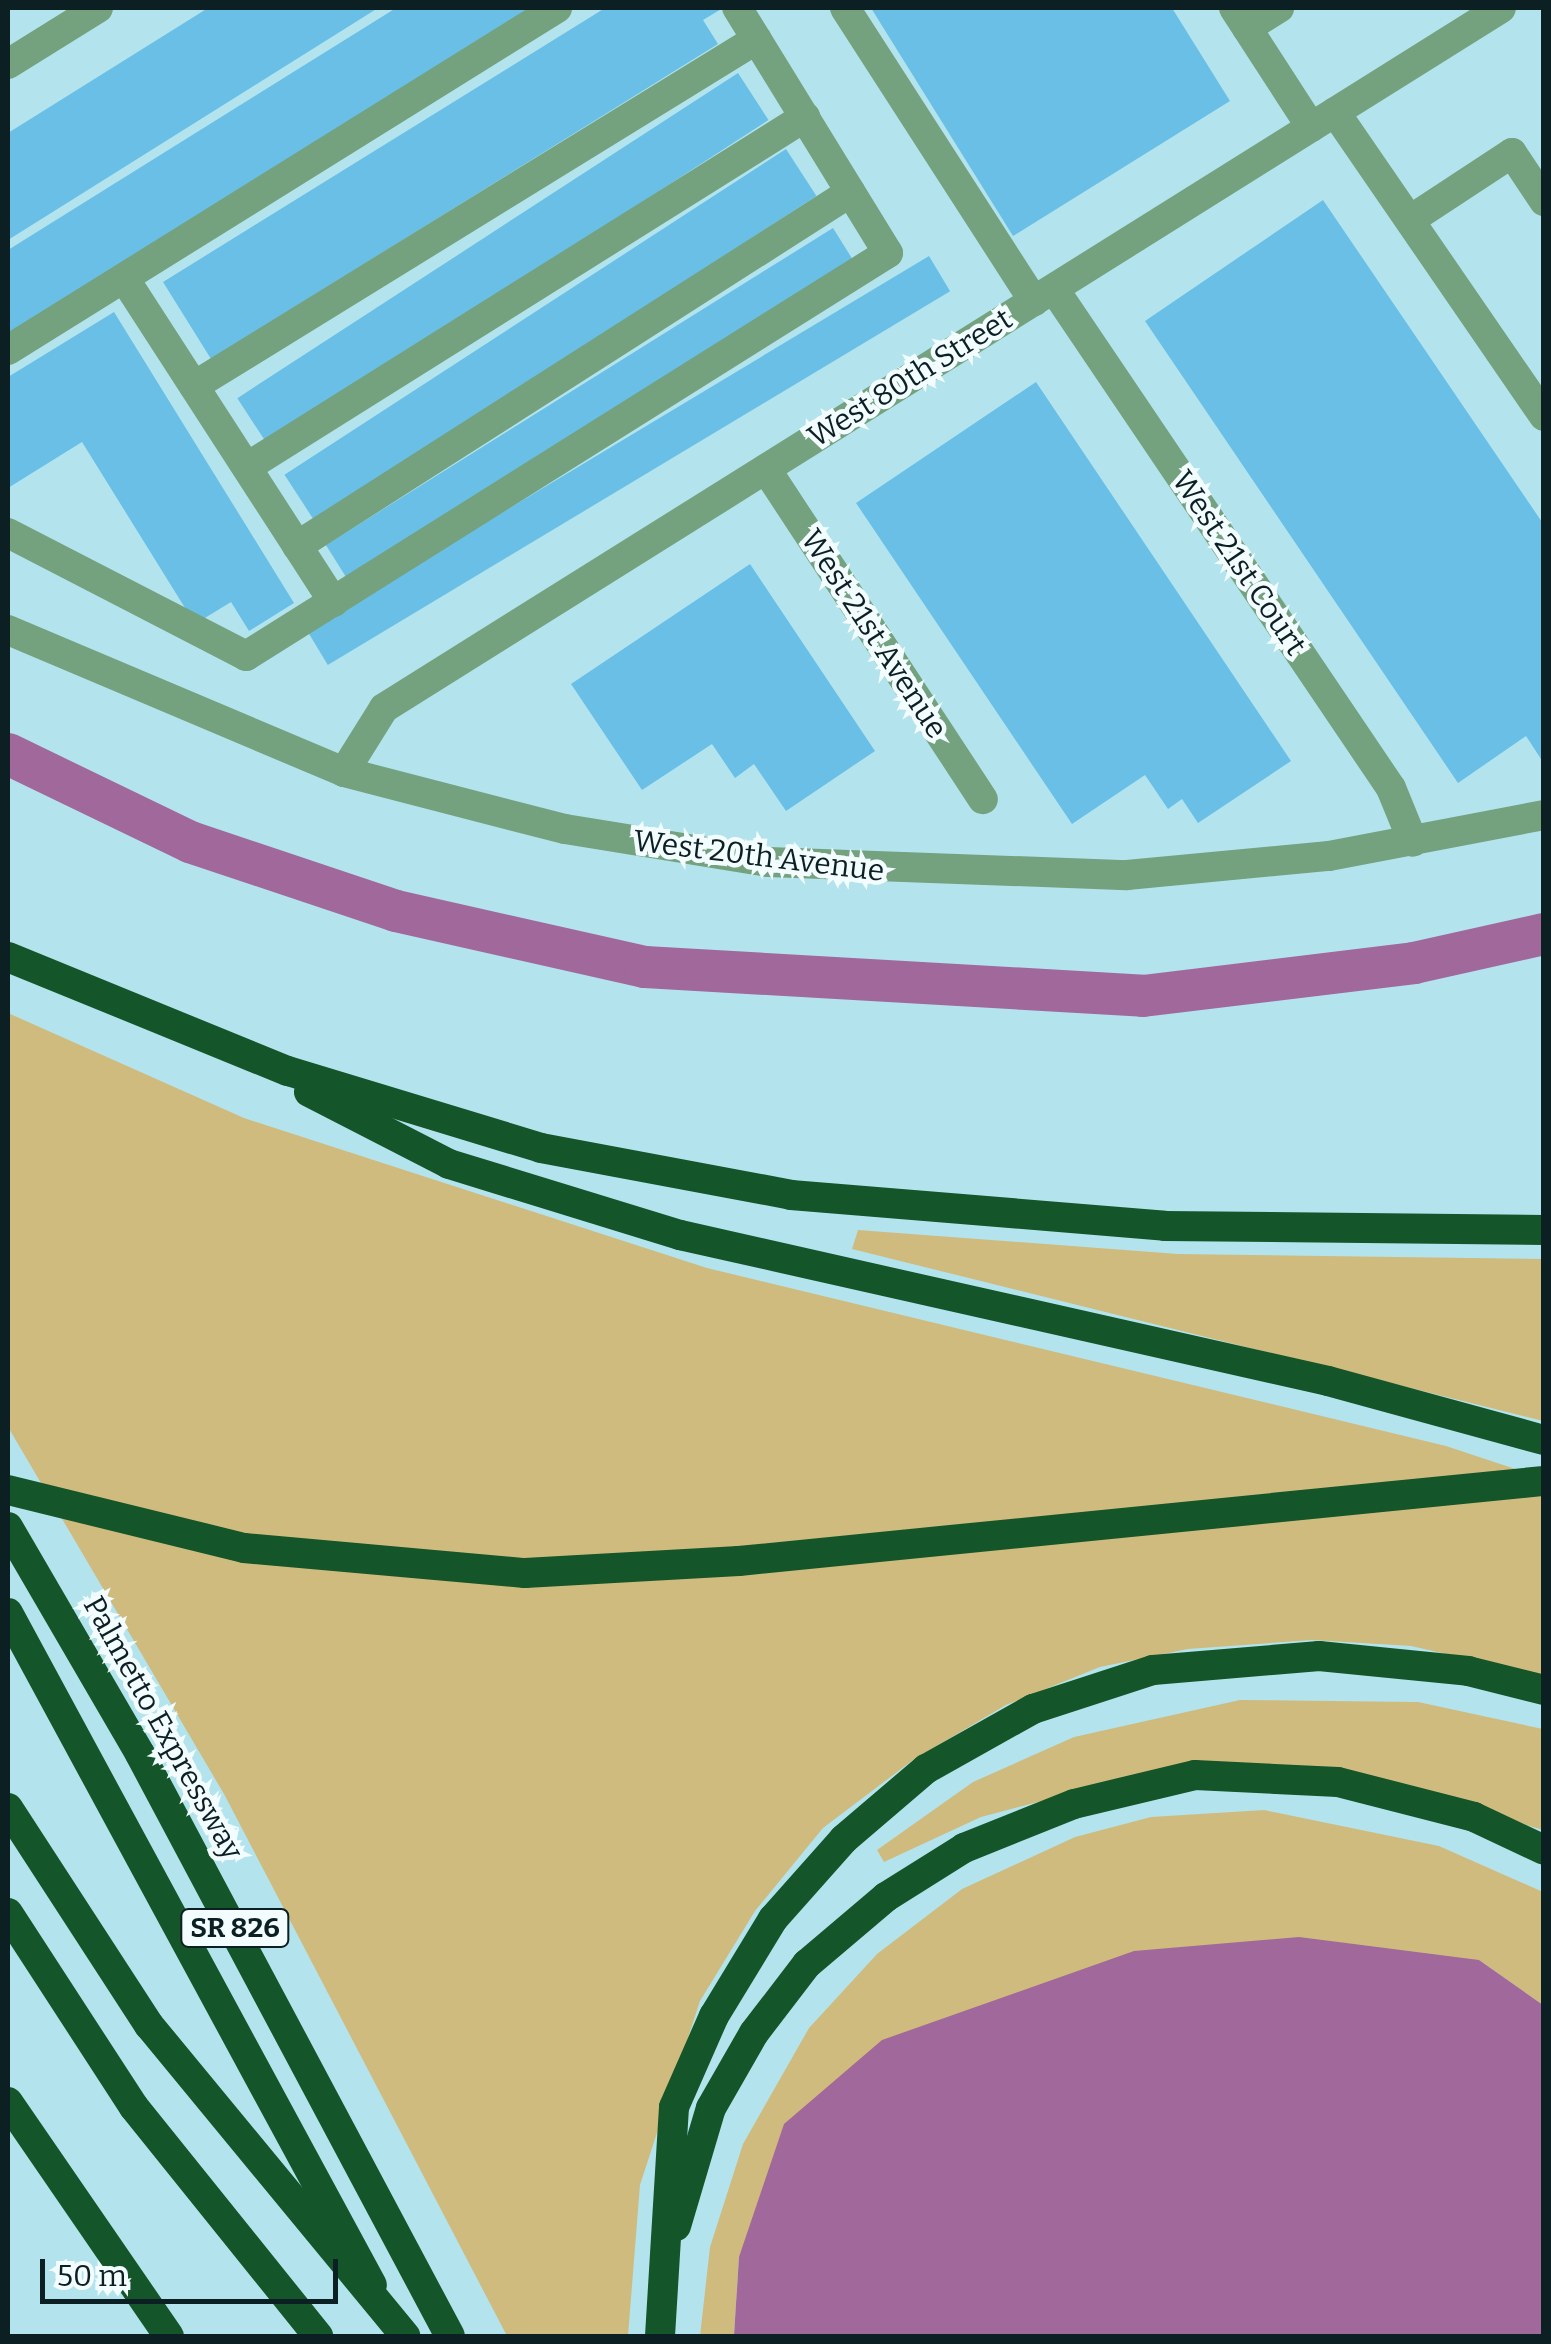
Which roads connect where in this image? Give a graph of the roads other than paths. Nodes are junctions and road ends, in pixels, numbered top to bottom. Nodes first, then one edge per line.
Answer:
1 (98, 8) edge
2 (557, 8) edge
3 (737, 8) edge
4 (846, 8) edge
5 (1278, 8) edge
6 (1500, 8) edge
7 (1240, 18) edge
8 (757, 39) junction
9 (8, 64) edge
10 (805, 117) junction
11 (1323, 119) junction
12 (850, 192) junction
13 (1544, 201) edge
14 (1410, 220) junction
15 (124, 278) junction
16 (1044, 295) junction
17 (8, 350) edge
18 (194, 386) junction
19 (1544, 416) edge
20 (247, 467) junction
21 (766, 469) junction
22 (8, 533) edge
23 (297, 546) junction
24 (334, 602) junction
25 (8, 630) edge
26 (344, 772) junction
27 (983, 799) dead end
28 (1544, 815) edge
29 (1413, 842) junction
30 (8, 957) edge
31 (232, 1052) junction
32 (1544, 1230) edge
33 (1544, 1440) edge
34 (1544, 1481) edge
35 (8, 1490) edge
36 (8, 1528) edge
37 (8, 1613) edge
38 (1544, 1690) edge
39 (8, 1808) edge
40 (1544, 1850) edge
41 (8, 1914) edge
42 (8, 2102) edge
43 (657, 2292) junction
44 (169, 2336) edge
45 (318, 2336) edge
46 (402, 2336) edge
47 (450, 2336) edge
48 (660, 2336) edge

1 - 9 street
2 - 15 street
3 - 8 street
4 - 16 street, West 21st Court
5 - 7 street
6 - 11 street, West 80th Street
7 - 11 street
8 - 10 street
8 - 18 street
10 - 12 street
10 - 20 street
11 - 14 street
11 - 16 street, West 80th Street
12 - 23 street
12 - 24 street
13 - 14 street
14 - 19 street
15 - 17 street
15 - 18 street
16 - 21 street, West 80th Street
16 - 29 street, West 21st Court
18 - 20 street
20 - 23 street
21 - 26 street, West 80th Street
21 - 27 street, West 21st Avenue
22 - 24 street
23 - 24 street
25 - 26 street, West 20th Avenue
26 - 29 street, West 20th Avenue
28 - 29 street, West 20th Avenue
30 - 31 highway
31 - 32 highway
31 - 33 highway
34 - 35 highway
36 - 47 highway, Palmetto Expressway / SR 826
37 - 46 highway
38 - 43 highway
39 - 46 highway, bridge
40 - 43 highway
41 - 45 highway
42 - 44 highway
43 - 48 highway

